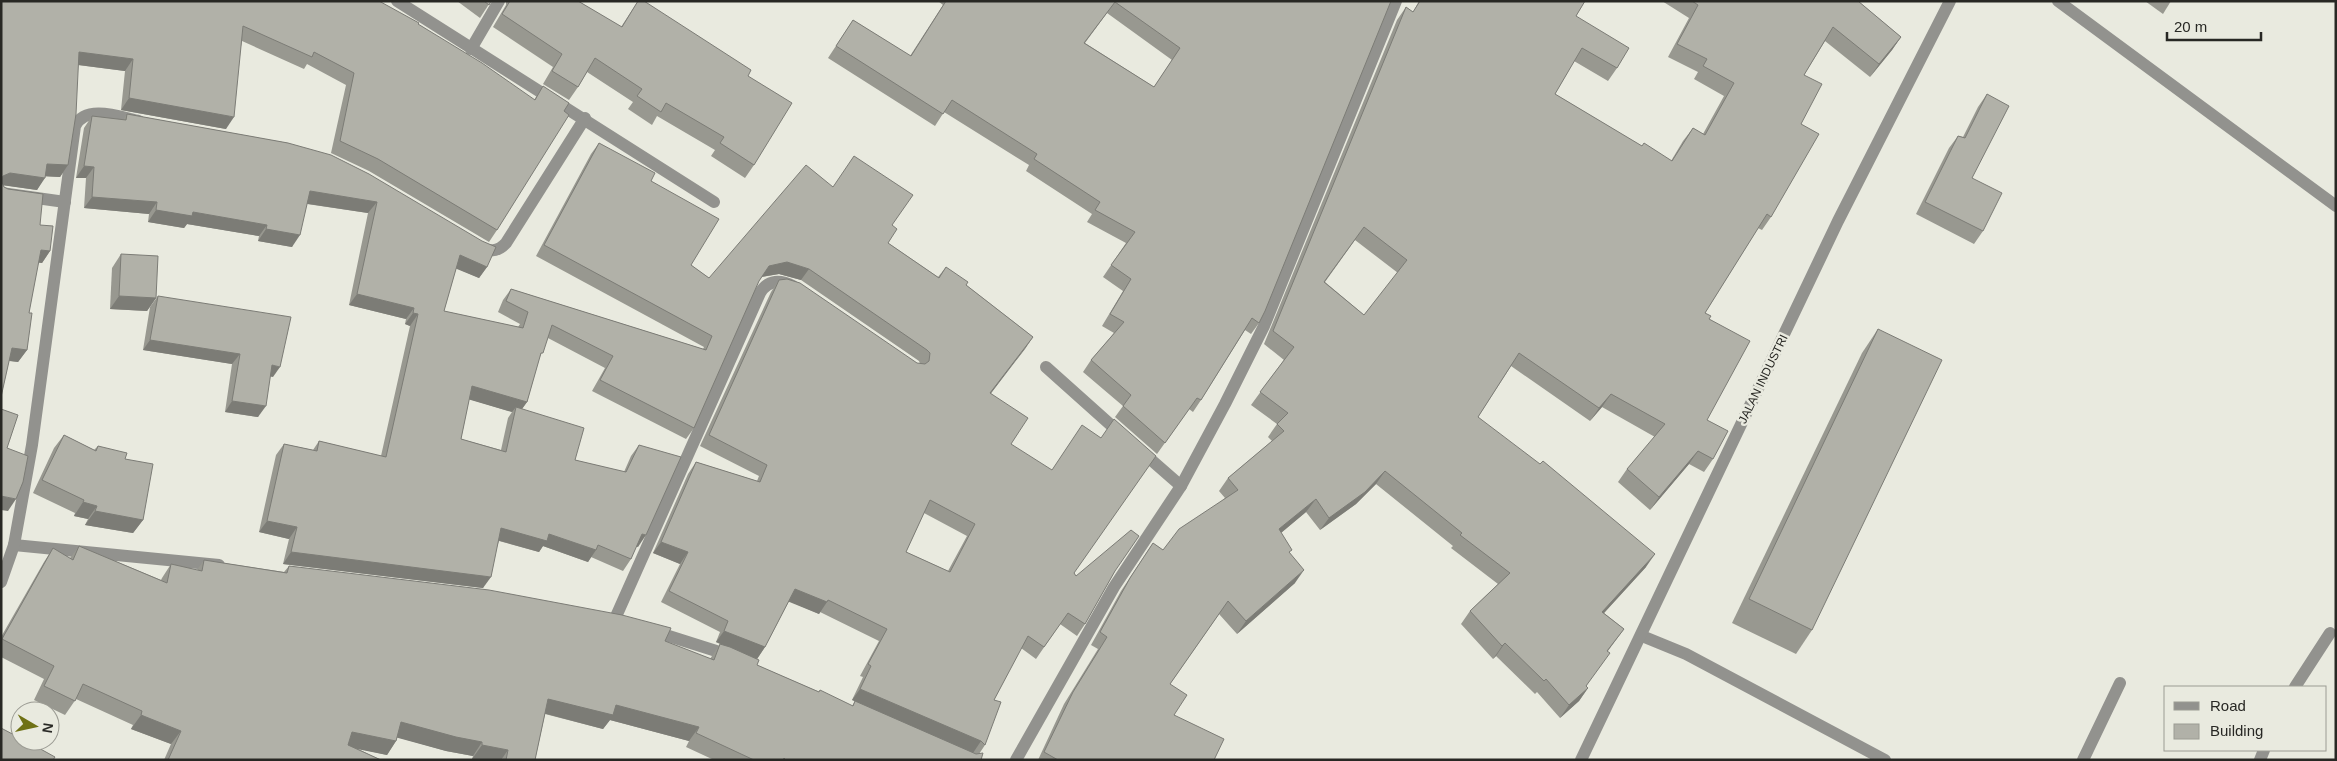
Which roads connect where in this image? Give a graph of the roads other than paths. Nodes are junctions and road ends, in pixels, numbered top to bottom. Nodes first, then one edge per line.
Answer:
1 (397, 1) edge
2 (499, 1) edge
3 (1396, 1) edge
4 (1950, 1) edge
5 (2058, 1) edge
6 (471, 49) junction
7 (585, 118) junction
8 (150, 122) edge
9 (1, 193) edge
10 (65, 202) junction
11 (714, 202) dead end
12 (2336, 206) edge
13 (470, 242) edge
14 (804, 293) edge
15 (1046, 367) dead end
16 (1180, 486) junction
17 (14, 545) junction
18 (228, 566) edge
19 (1, 582) edge
20 (598, 617) edge
21 (642, 628) edge
22 (2330, 633) dead end
23 (1642, 636) junction
24 (746, 662) edge
25 (2120, 683) dead end
26 (2296, 686) edge
27 (1016, 760) edge
28 (1582, 760) edge
29 (1885, 760) edge
30 (2083, 760) edge

1 - 6 street
2 - 6 street
3 - 16 street
4 - 23 street, JALAN INDUSTRI
5 - 12 street
6 - 7 street
7 - 11 street
7 - 13 street
8 - 10 street
9 - 10 street
10 - 17 street
14 - 20 street
15 - 16 street
16 - 27 street
17 - 18 street
17 - 19 street
21 - 24 street
22 - 26 street
23 - 28 street, JALAN INDUSTRI
23 - 29 street
25 - 30 street

